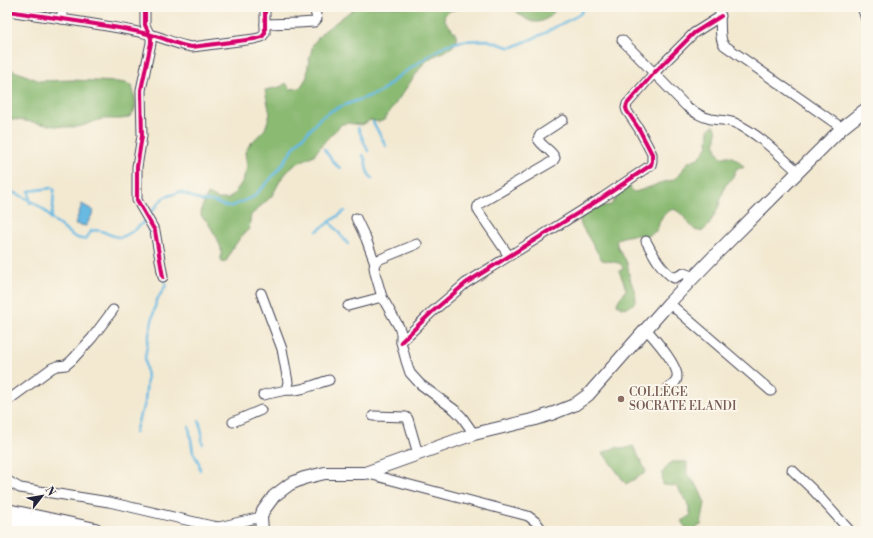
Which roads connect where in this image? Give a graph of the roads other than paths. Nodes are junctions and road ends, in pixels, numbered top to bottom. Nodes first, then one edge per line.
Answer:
1 (62, 7) edge
2 (145, 7) edge
3 (265, 7) edge
4 (314, 7) edge
5 (862, 7) edge
6 (7, 11) edge
7 (720, 12) edge
8 (62, 19) junction
9 (866, 19) edge
10 (265, 24) junction
11 (149, 34) junction
12 (622, 40) dead end
13 (654, 73) junction
14 (866, 109) edge
15 (563, 120) dead end
16 (842, 128) junction
17 (798, 172) junction
18 (356, 218) dead end
19 (646, 240) dead end
20 (416, 244) dead end
21 (509, 256) junction
22 (375, 263) junction
23 (163, 277) dead end
24 (694, 277) junction
25 (260, 292) dead end
26 (382, 297) junction
27 (669, 303) junction
28 (348, 306) dead end
29 (113, 310) dead end
30 (646, 329) junction
31 (401, 342) junction
32 (329, 380) dead end
33 (667, 389) dead end
34 (286, 390) junction
35 (771, 391) dead end
36 (263, 395) dead end
37 (7, 401) edge
38 (261, 410) dead end
39 (373, 416) dead end
40 (233, 422) dead end
41 (474, 434) junction
42 (418, 454) junction
43 (792, 470) dead end
44 (365, 473) junction
45 (7, 480) edge
46 (7, 512) edge
47 (261, 517) junction
48 (7, 525) edge
49 (32, 531) edge
50 (95, 531) edge
51 (262, 531) edge
52 (543, 531) edge
53 (850, 531) edge

1 - 8 street
2 - 11 street
3 - 10 street
4 - 10 street
5 - 9 street
6 - 8 street
7 - 13 street
7 - 16 street
8 - 11 street
10 - 11 street
11 - 23 street
12 - 13 street
13 - 17 street
13 - 21 street
14 - 16 main road
15 - 21 street
16 - 17 main road
17 - 24 main road
18 - 22 street
19 - 24 street
20 - 22 street
21 - 31 street
22 - 26 street
24 - 27 main road
25 - 34 street
26 - 28 street
26 - 31 street
27 - 30 main road
27 - 35 street
29 - 37 street
30 - 33 street
30 - 41 main road
31 - 41 street
32 - 34 street
34 - 36 street
38 - 40 street
39 - 42 street
41 - 42 main road
42 - 44 main road
43 - 53 street
44 - 47 main road
44 - 52 street
45 - 47 street
46 - 50 highway
47 - 51 main road
48 - 49 highway

